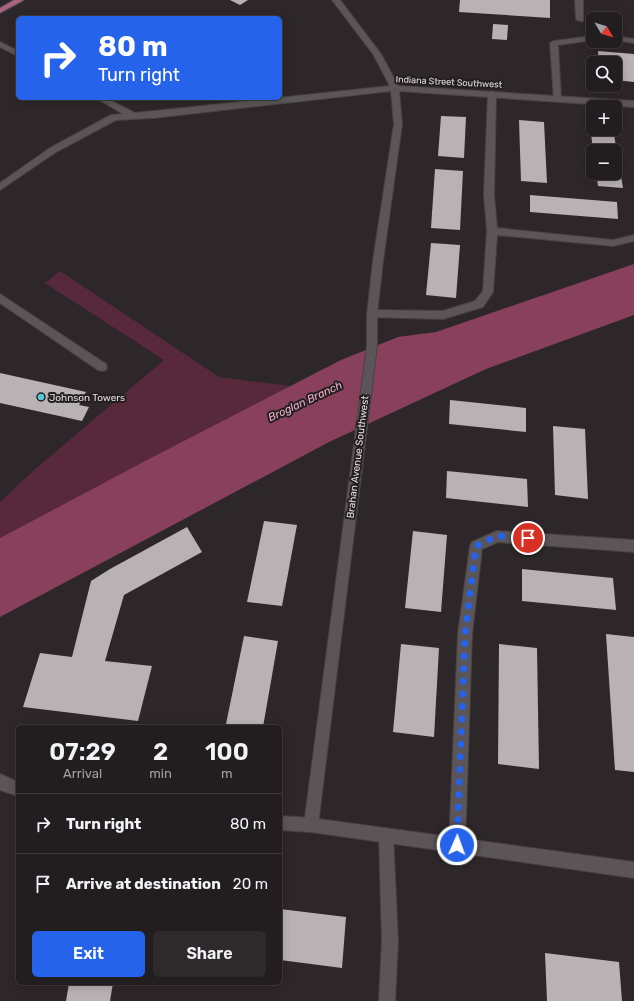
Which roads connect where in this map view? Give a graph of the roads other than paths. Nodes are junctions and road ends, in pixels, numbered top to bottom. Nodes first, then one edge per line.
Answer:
1 (20, 0) edge
2 (336, 0) edge
3 (579, 0) edge
4 (0, 11) edge
5 (580, 19) dead end
6 (586, 39) edge
7 (622, 39) edge
8 (634, 41) edge
9 (0, 44) edge
10 (16, 53) edge
11 (395, 88) junction
12 (492, 94) junction
13 (558, 98) junction
14 (104, 100) edge
15 (634, 104) edge
16 (134, 116) junction
17 (0, 188) edge
18 (492, 231) junction
19 (634, 238) edge
20 (0, 298) edge
21 (372, 314) junction
22 (102, 367) dead end
23 (634, 546) edge
24 (0, 781) edge
25 (16, 788) edge
26 (282, 823) edge
27 (310, 825) junction
28 (386, 835) junction
29 (457, 845) junction
30 (634, 870) edge
31 (387, 1001) edge

1 - 4 main road
2 - 11 street
3 - 5 street
6 - 13 street
7 - 8 street
9 - 10 street
11 - 12 street, Indiana Street Southwest
11 - 16 street, Indiana Street Southwest
11 - 21 street, Brahan Avenue Southwest
12 - 13 street, Indiana Street Southwest
12 - 18 street
13 - 15 street, Indiana Street Southwest
14 - 16 street
16 - 17 street, Indiana Street Southwest
18 - 19 street
18 - 21 street
20 - 22 street
21 - 27 street, Brahan Avenue Southwest
23 - 29 street
24 - 25 street
26 - 27 street
27 - 28 street
28 - 29 street
28 - 31 street
29 - 30 street

